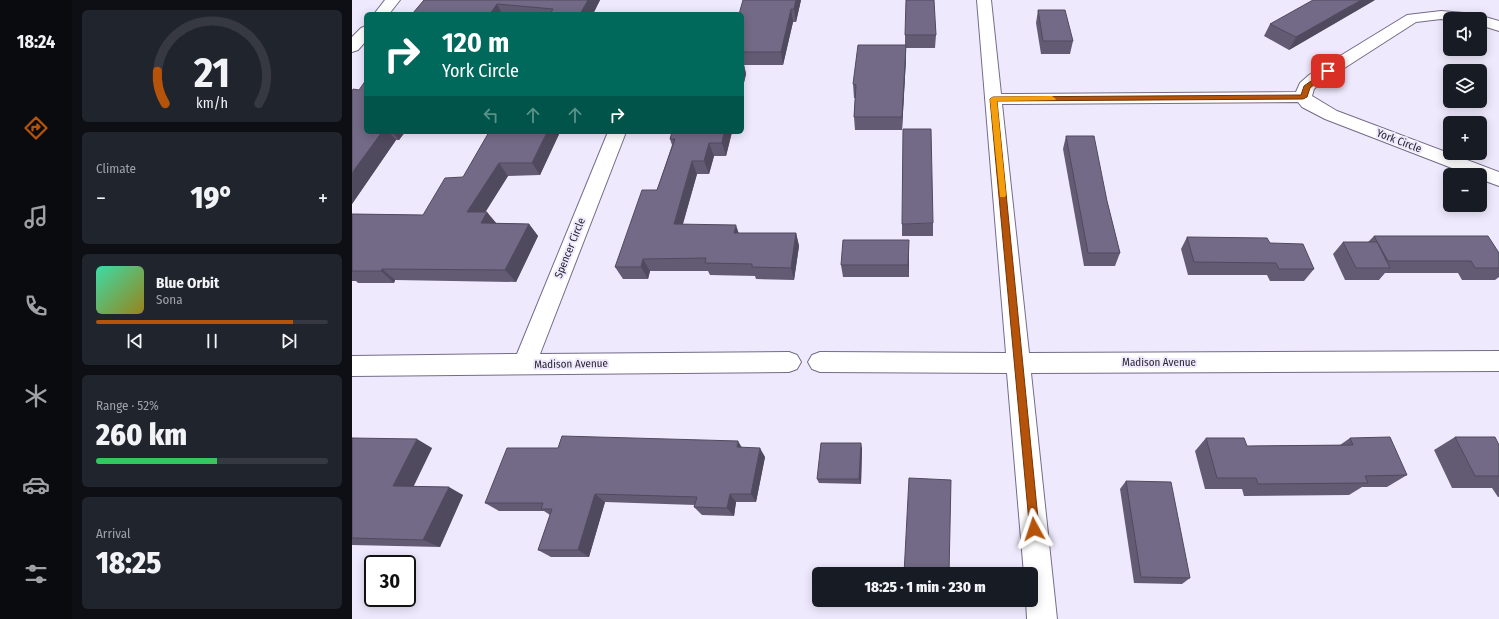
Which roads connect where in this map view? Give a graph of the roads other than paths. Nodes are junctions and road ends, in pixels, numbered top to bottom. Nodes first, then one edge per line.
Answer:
1 (393, 0) edge
2 (984, 0) edge
3 (1449, 0) edge
4 (383, 12) edge
5 (1464, 12) edge
6 (1443, 14) edge
7 (1487, 23) edge
8 (1499, 26) edge
9 (364, 33) edge
10 (352, 47) edge
11 (1303, 97) junction
12 (993, 99) junction
13 (616, 134) edge
14 (1499, 179) edge
15 (1499, 361) edge
16 (789, 362) dead end
17 (820, 362) dead end
18 (1018, 363) junction
19 (524, 365) junction
20 (352, 366) edge
21 (1042, 619) edge

1 - 4 street
2 - 12 street
3 - 5 street
6 - 11 street
7 - 8 street
9 - 10 street
11 - 12 street
11 - 14 street, York Circle
12 - 18 street
13 - 19 street, Spencer Circle
15 - 18 street, Madison Avenue
16 - 19 street, Madison Avenue
17 - 18 street, Madison Avenue
18 - 21 street
19 - 20 street, Madison Avenue

